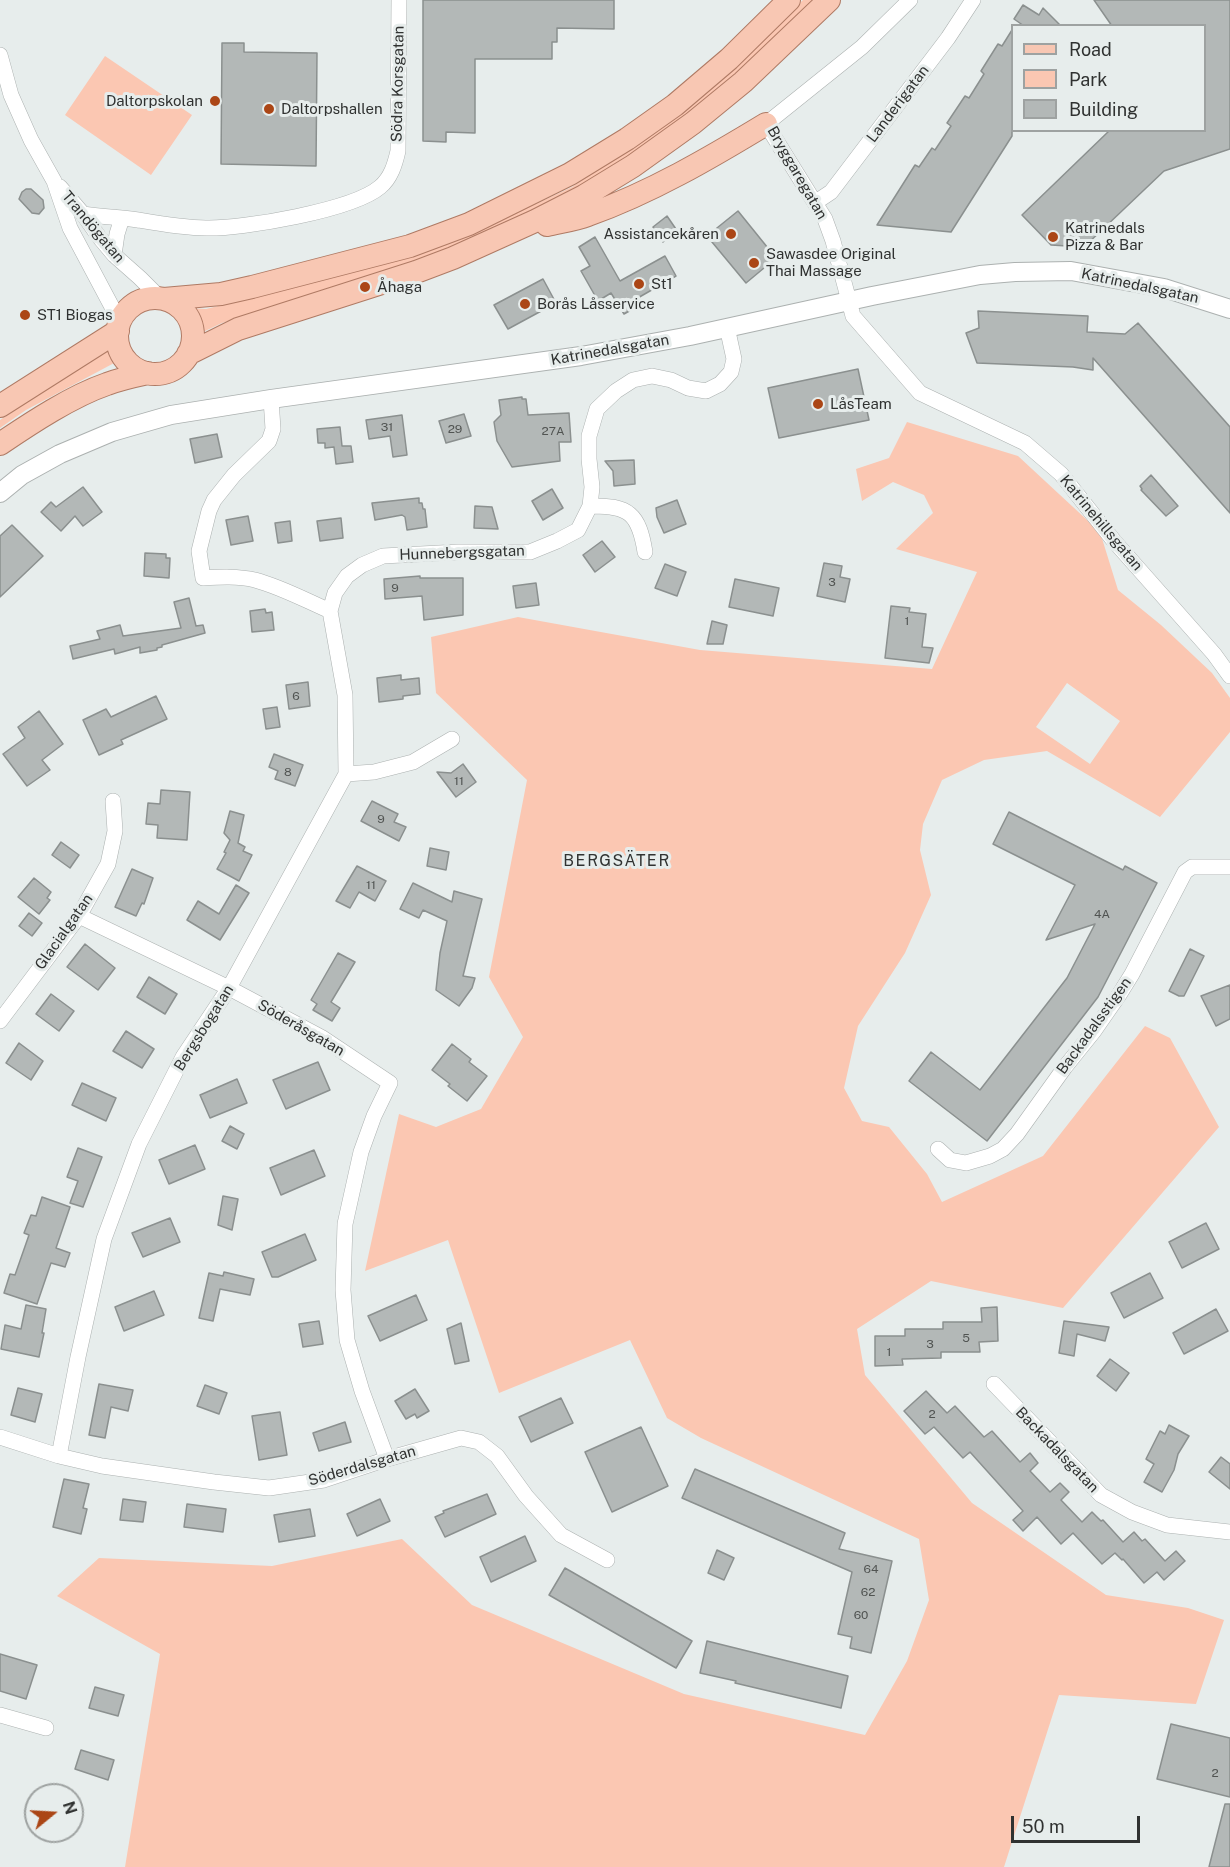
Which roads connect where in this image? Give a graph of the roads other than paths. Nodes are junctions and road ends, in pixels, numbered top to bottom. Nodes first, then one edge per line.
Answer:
1 (399, 0) edge
2 (789, 0) edge
3 (829, 0) edge
4 (910, 0) edge
5 (973, 0) edge
6 (0, 55) edge
7 (766, 124) junction
8 (54, 181) junction
9 (816, 202) junction
10 (83, 214) junction
11 (122, 218) junction
12 (507, 234) junction
13 (114, 255) junction
14 (162, 299) junction
15 (849, 301) junction
16 (1230, 309) edge
17 (119, 326) junction
18 (727, 327) junction
19 (188, 354) junction
20 (148, 373) junction
21 (271, 399) junction
22 (0, 406) edge
23 (0, 444) edge
24 (0, 493) edge
25 (591, 506) junction
26 (645, 552) dead end
27 (330, 610) junction
28 (1230, 676) edge
29 (452, 739) dead end
30 (346, 774) junction
31 (113, 801) dead end
32 (1230, 867) edge
33 (79, 916) junction
34 (229, 988) junction
35 (0, 1021) edge
36 (938, 1149) dead end
37 (994, 1384) dead end
38 (0, 1437) edge
39 (59, 1456) junction
40 (387, 1459) junction
41 (1230, 1532) edge
42 (607, 1560) dead end
43 (0, 1715) edge
44 (46, 1728) dead end

1 - 11 street, Södra Korsgatan
2 - 14 main road
3 - 12 main road
4 - 7 street, Bryggaregatan
5 - 9 street, Landerigatan
6 - 8 street, Trandögatan
7 - 9 street, Bryggaregatan
7 - 12 main road
8 - 10 street, Trandögatan
8 - 17 street, Trandögatan
9 - 15 street, Bryggaregatan
10 - 11 street, Södra Korsgatan
10 - 13 street, Trandögatan
11 - 13 street
12 - 19 main road
13 - 14 street, Trandögatan
14 - 17 main road
14 - 19 main road
15 - 16 street, Katrinedalsgatan
15 - 18 street, Katrinedalsgatan
15 - 28 street, Katrinehillsgatan
17 - 20 main road
17 - 22 main road
18 - 21 street, Katrinedalsgatan
18 - 25 street
19 - 20 main road
20 - 23 main road
21 - 24 street, Katrinedalsgatan
21 - 27 street
25 - 26 street
25 - 27 street, Hunnebergsgatan
27 - 30 street, Bergsbogatan
29 - 30 street
30 - 34 street, Bergsbogatan
31 - 33 street, Glacialgatan
32 - 36 street, Backadalsstigen
33 - 34 street, Söderåsgatan
33 - 35 street, Glacialgatan
34 - 39 street, Bergsbogatan
34 - 40 street, Söderåsgatan
37 - 41 street, Backadalsgatan
38 - 39 street, Söderdalsgatan
39 - 40 street, Söderdalsgatan
40 - 42 street, Söderdalsgatan
43 - 44 street

